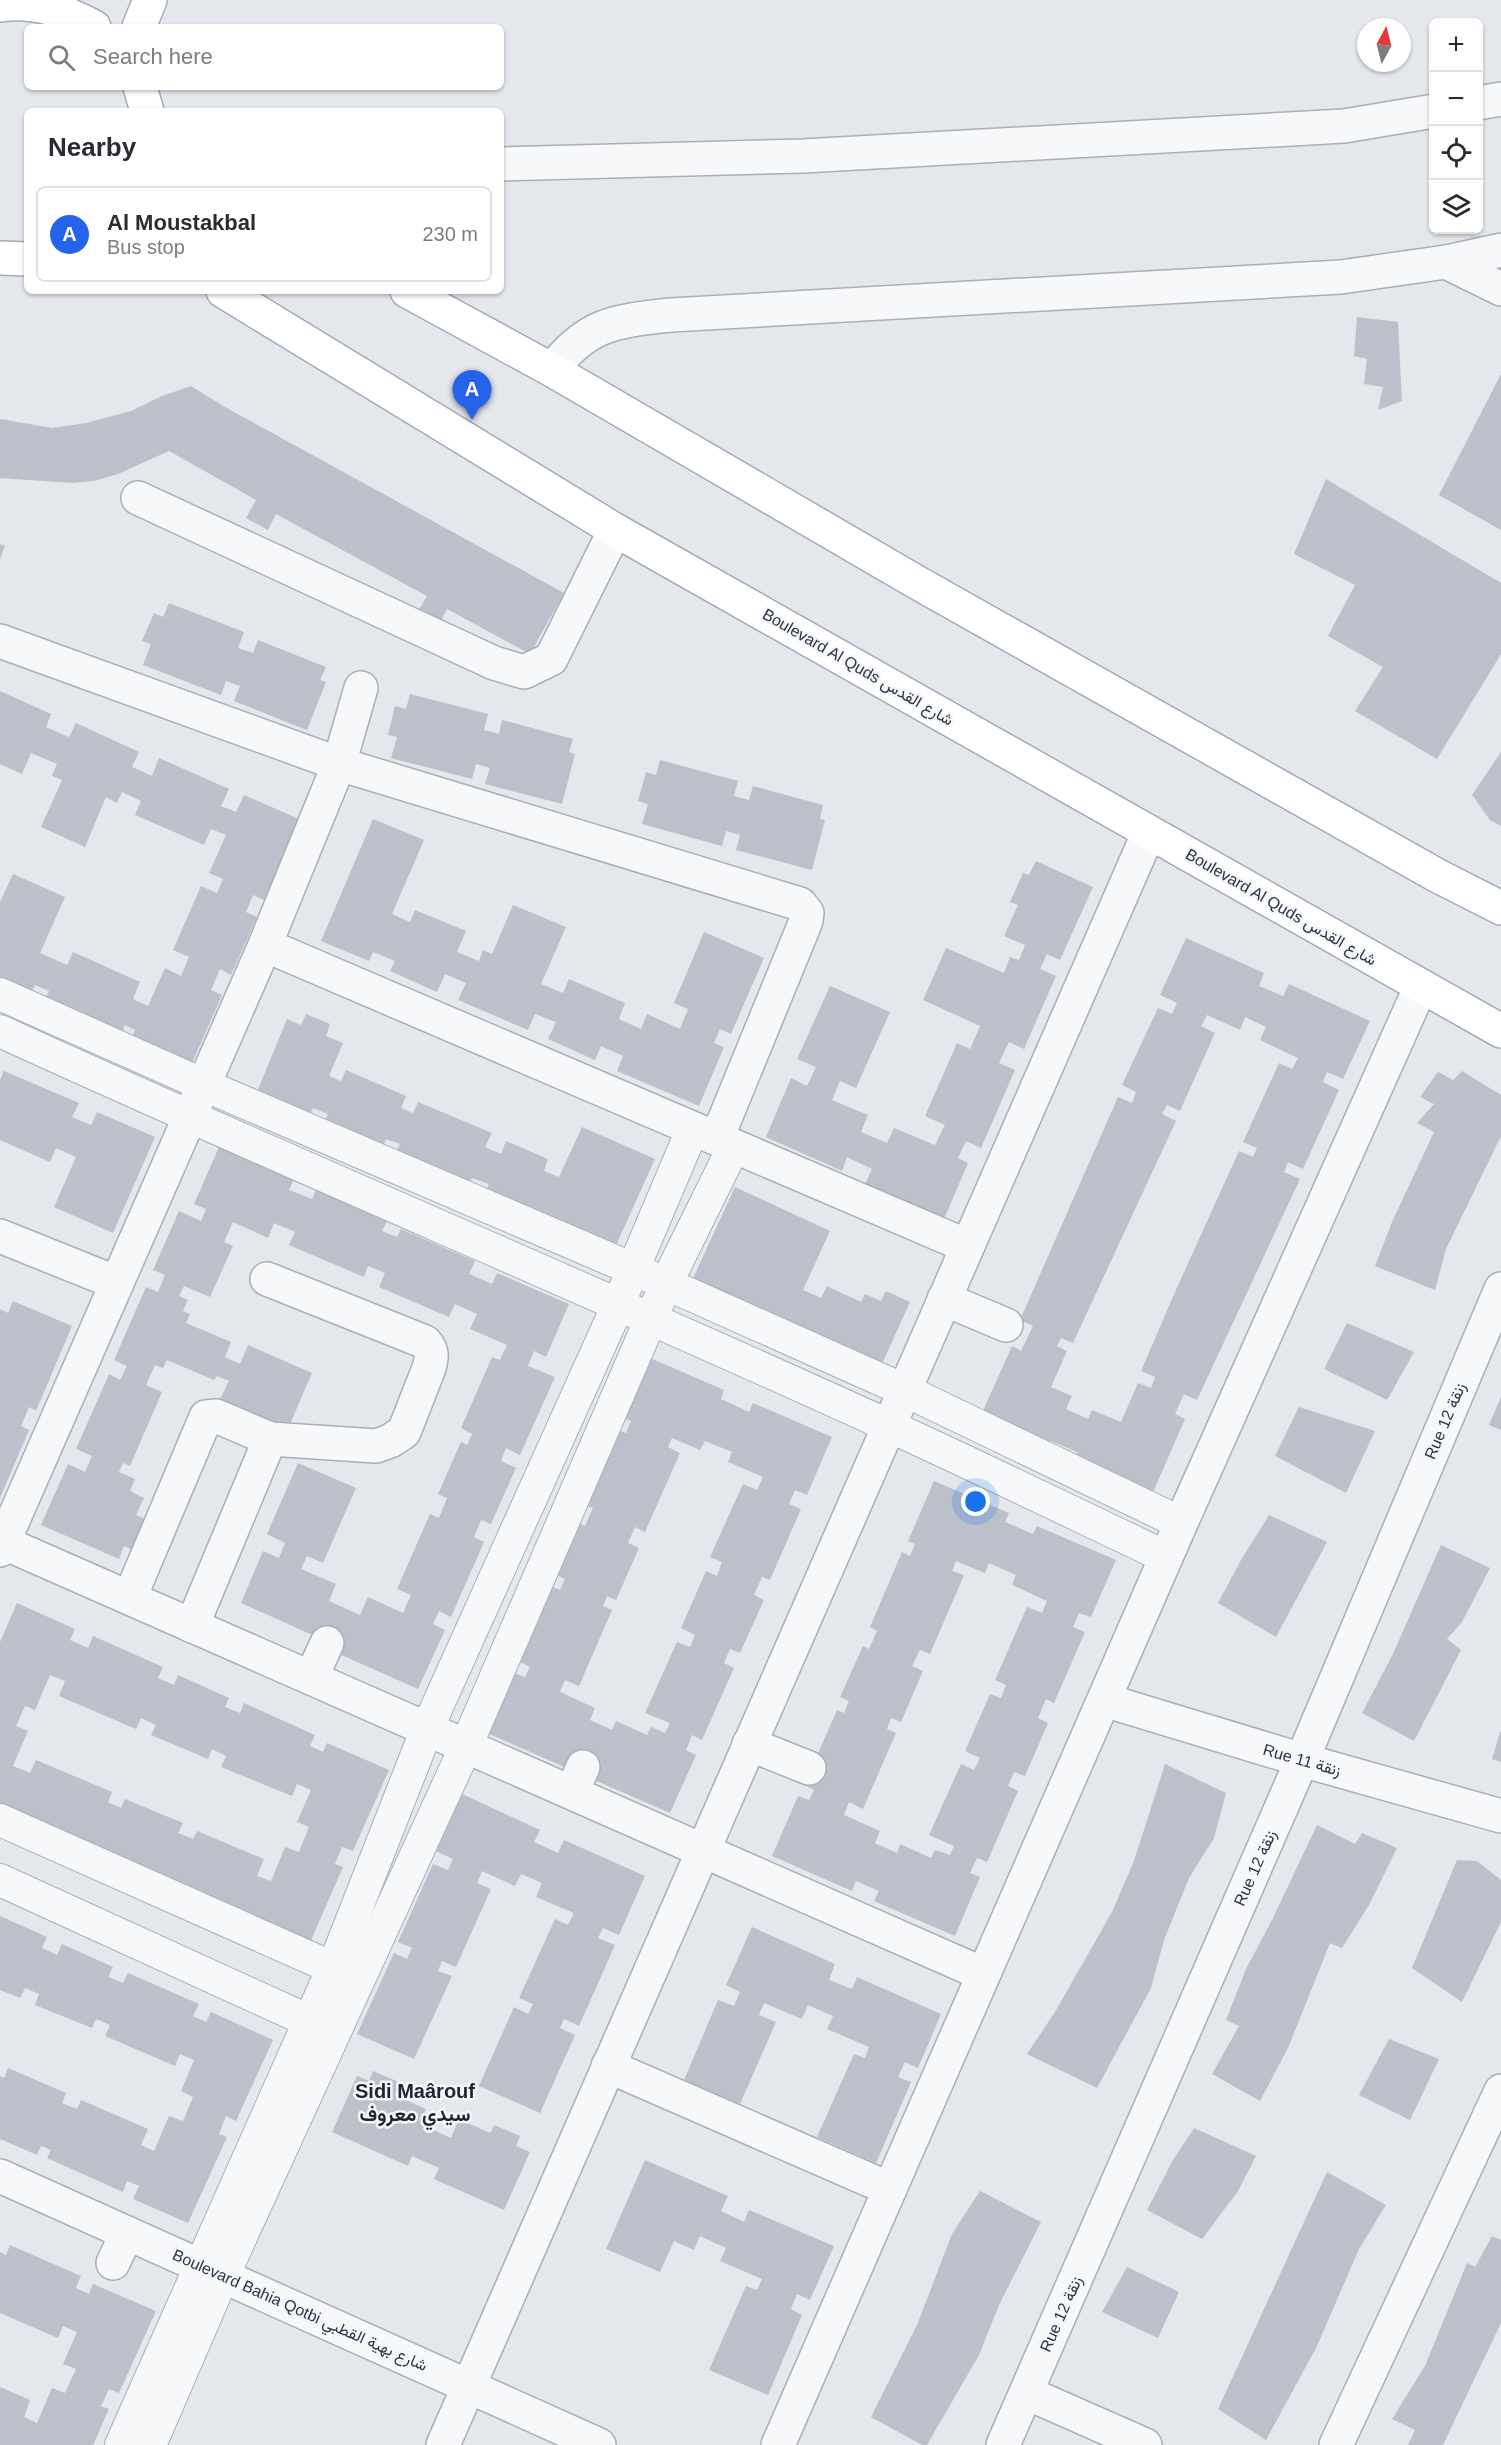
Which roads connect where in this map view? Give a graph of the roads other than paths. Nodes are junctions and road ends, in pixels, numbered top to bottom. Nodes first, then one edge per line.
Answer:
1 (150, 0) edge
2 (11, 2) edge
3 (88, 24) edge
4 (140, 24) edge
5 (141, 90) edge
6 (1501, 99) edge
7 (1483, 102) edge
8 (146, 108) edge
9 (1429, 112) edge
10 (504, 164) edge
11 (1501, 250) edge
12 (0, 258) edge
13 (24, 259) edge
14 (1446, 262) junction
15 (1501, 289) edge
16 (228, 294) edge
17 (413, 294) edge
18 (552, 369) junction
19 (138, 498) dead end
20 (615, 530) junction
21 (0, 641) edge
22 (361, 688) dead end
23 (339, 764) junction
24 (1149, 832) junction
25 (1501, 908) edge
26 (265, 945) junction
27 (1420, 986) junction
28 (0, 994) edge
29 (0, 1031) edge
30 (1501, 1031) edge
31 (204, 1085) junction
32 (189, 1118) junction
33 (715, 1137) junction
34 (0, 1236) edge
35 (967, 1246) junction
36 (633, 1269) junction
37 (267, 1279) dead end
38 (117, 1282) junction
39 (666, 1284) junction
40 (1501, 1289) edge
41 (944, 1299) junction
42 (618, 1305) junction
43 (650, 1319) junction
44 (1006, 1325) dead end
45 (904, 1390) junction
46 (889, 1425) junction
47 (270, 1439) junction
48 (1181, 1523) junction
49 (1, 1544) edge
50 (1166, 1557) junction
51 (130, 1597) junction
52 (192, 1626) junction
53 (327, 1643) dead end
54 (311, 1678) junction
55 (1104, 1700) junction
56 (428, 1729) junction
57 (749, 1744) junction
58 (466, 1746) junction
59 (1302, 1760) junction
60 (809, 1768) dead end
61 (1501, 1816) edge
62 (0, 1821) edge
63 (702, 1850) junction
64 (0, 1880) edge
65 (333, 1968) junction
66 (983, 1974) junction
67 (309, 2021) junction
68 (608, 2066) junction
69 (1501, 2091) edge
70 (0, 2176) edge
71 (890, 2189) junction
72 (127, 2233) junction
73 (114, 2263) dead end
74 (212, 2271) junction
75 (468, 2386) junction
76 (1027, 2393) junction
77 (121, 2445) edge
78 (150, 2445) edge
79 (443, 2445) edge
80 (599, 2445) edge
81 (778, 2445) edge
82 (1004, 2445) edge
83 (1145, 2445) edge
84 (1336, 2445) edge

1 - 4 main road
2 - 3 main road
5 - 8 main road
6 - 7 street
9 - 10 street
11 - 14 street
12 - 13 main road
14 - 15 street
14 - 18 street
16 - 20 main road, Boulevard Al Quds شارع القدس
17 - 18 main road
18 - 25 main road
19 - 20 street
20 - 24 main road, Boulevard Al Quds شارع القدس
21 - 23 street
22 - 23 street
23 - 26 street
23 - 33 street
24 - 27 main road, Boulevard Al Quds شارع القدس
24 - 35 street
26 - 31 street
26 - 33 street
27 - 30 main road, Boulevard Al Quds شارع القدس
27 - 48 street
28 - 31 street
29 - 32 street
31 - 32 street
31 - 36 street
32 - 38 street
32 - 42 street
33 - 35 street
33 - 36 street
33 - 39 street
34 - 38 street
35 - 41 street
36 - 39 street
36 - 42 street
37 - 47 street
38 - 49 street
39 - 43 street
39 - 45 street
40 - 59 street, Rue 12 زنقة
41 - 44 street
41 - 45 street
42 - 43 street
42 - 56 street
43 - 46 street
43 - 58 street
45 - 46 street
45 - 48 street
46 - 50 street
46 - 57 street
47 - 51 street
47 - 52 street
48 - 50 street
49 - 51 street
50 - 55 street
51 - 52 street
52 - 54 street
53 - 54 street
54 - 56 street
55 - 59 street, Rue 11 زنقة
55 - 66 street
56 - 58 street
56 - 65 street
57 - 60 street
57 - 63 street
58 - 63 street
58 - 74 street
59 - 61 street, Rue 11 زنقة
59 - 76 street, Rue 12 زنقة
62 - 65 street
63 - 66 street
63 - 68 street
64 - 67 street
65 - 67 street
66 - 71 street
67 - 74 street
68 - 71 street
68 - 75 street
69 - 84 street
70 - 72 street, Boulevard Bahia Qotbi شارع بهية القطبي
71 - 81 street
72 - 73 street
72 - 74 street, Boulevard Bahia Qotbi شارع بهية القطبي
74 - 75 street, Boulevard Bahia Qotbi شارع بهية القطبي
74 - 77 street
74 - 78 street
75 - 79 street
75 - 80 street, Boulevard Bahia Qotbi شارع بهية القطبي
76 - 82 street, Rue 12 زنقة
76 - 83 street

